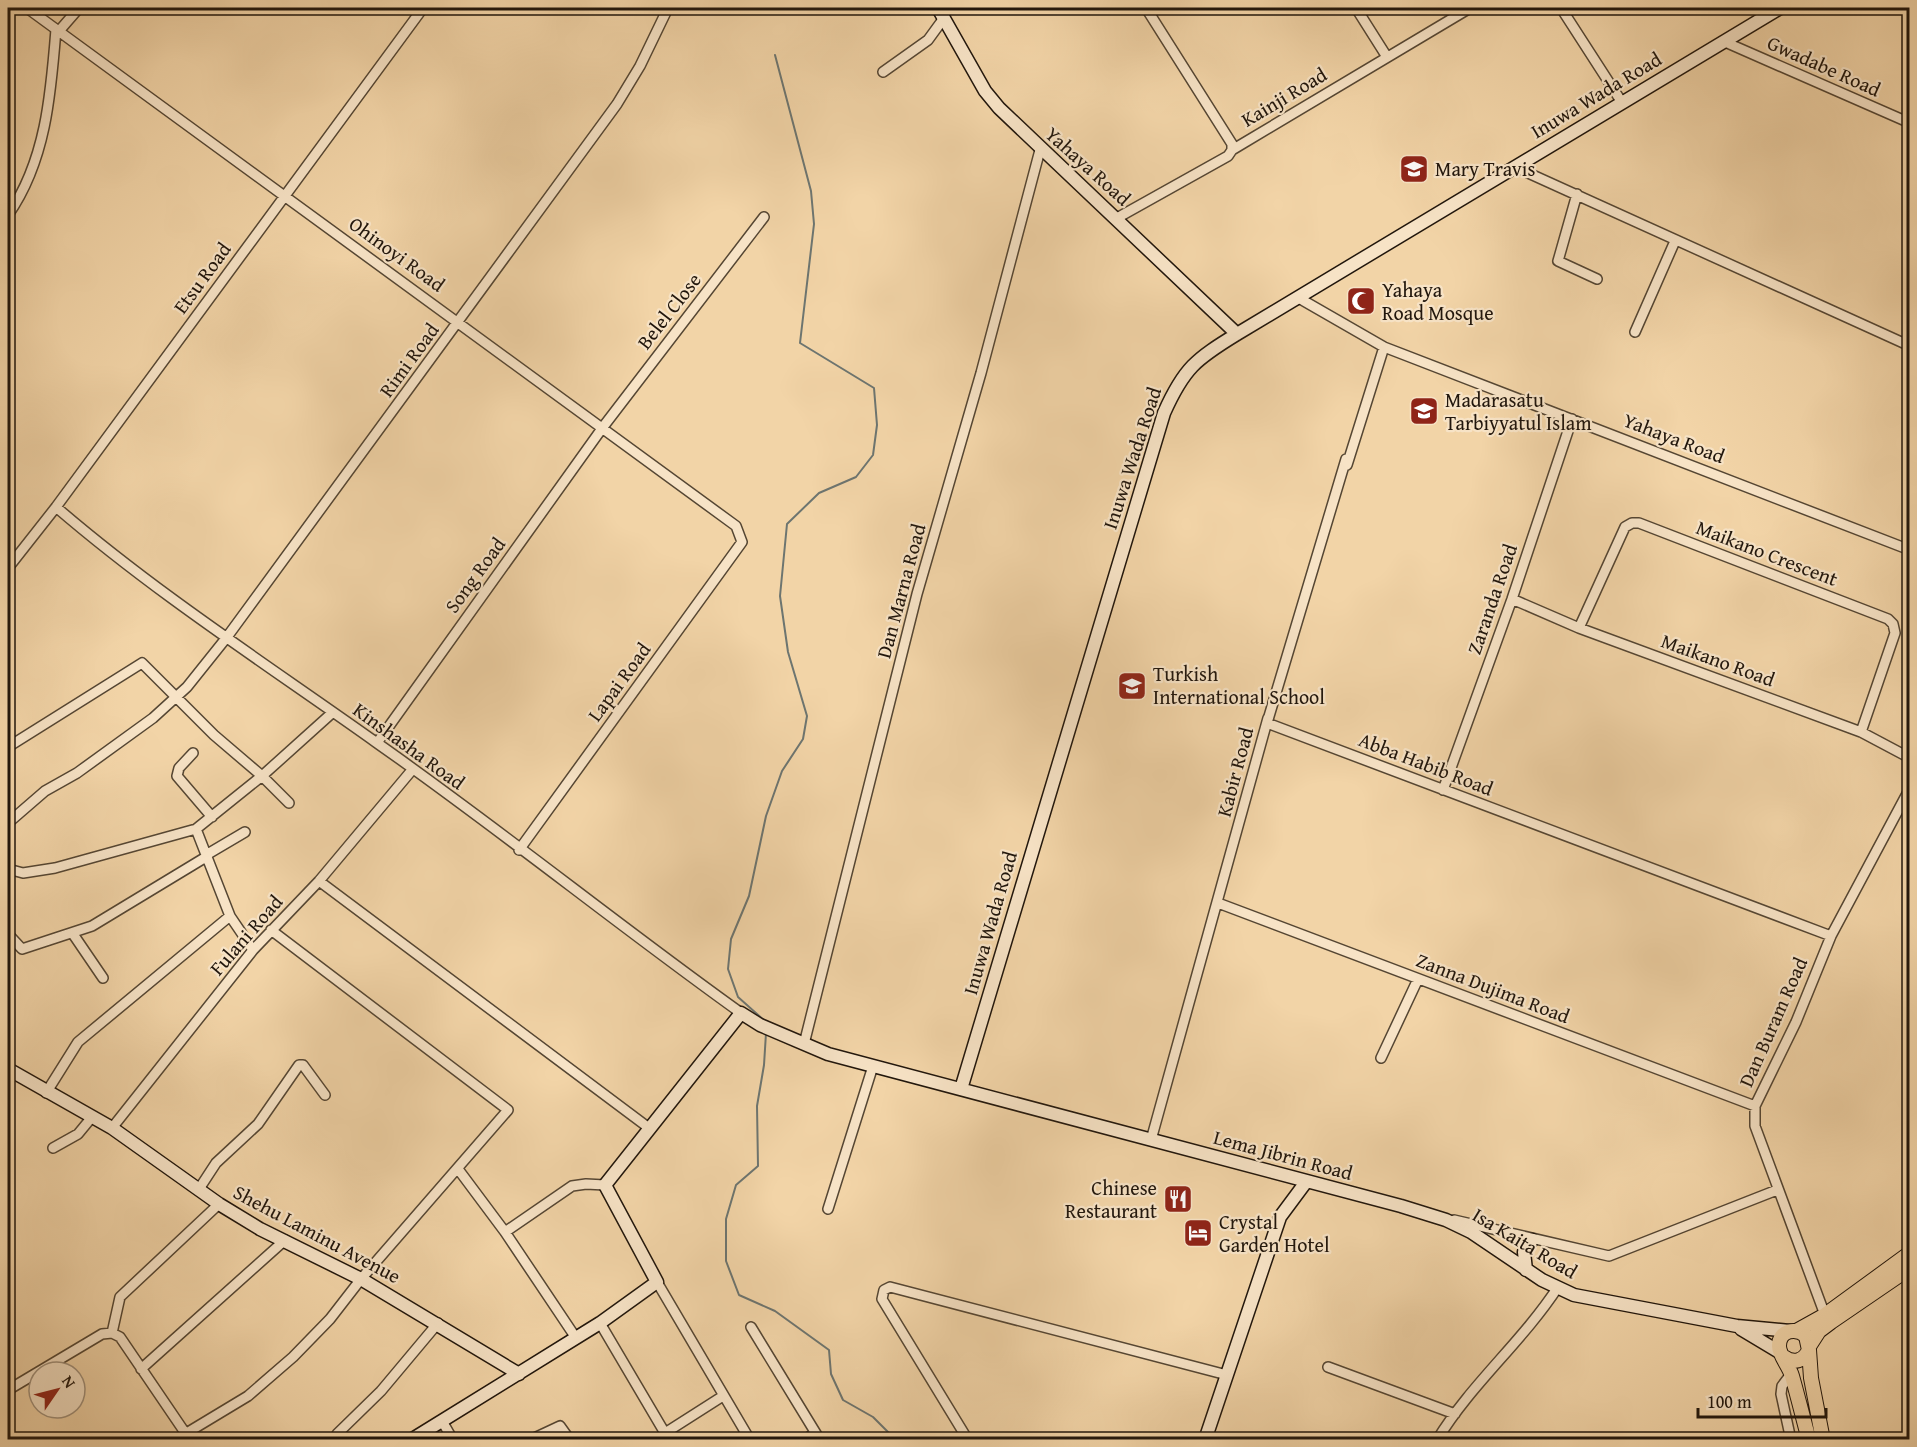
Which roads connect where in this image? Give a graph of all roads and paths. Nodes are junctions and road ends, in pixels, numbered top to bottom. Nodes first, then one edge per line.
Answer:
1 (27, 8) edge
2 (79, 8) edge
3 (423, 8) edge
4 (668, 8) edge
5 (1146, 8) edge
6 (1356, 8) edge
7 (1470, 8) edge
8 (1562, 8) edge
9 (1780, 8) edge
10 (941, 13) edge
11 (57, 30) junction
12 (1725, 42) junction
13 (1387, 57) junction
14 (883, 72) dead end
15 (1621, 101) junction
16 (1910, 123) edge
17 (1040, 150) junction
18 (1232, 150) junction
19 (1515, 167) junction
20 (285, 194) junction
21 (1576, 194) junction
22 (8, 215) edge
23 (764, 217) dead end
24 (1117, 219) junction
25 (1675, 241) junction
26 (1597, 279) dead end
27 (1297, 297) junction
28 (459, 322) junction
29 (1635, 332) dead end
30 (1237, 334) junction
31 (1910, 346) edge
32 (1384, 347) junction
33 (1572, 419) junction
34 (603, 427) junction
35 (1346, 459) dead end
36 (56, 507) junction
37 (741, 534) joint
38 (1910, 550) edge
39 (8, 568) edge
40 (1512, 599) junction
41 (1579, 628) junction
42 (227, 637) junction
43 (175, 697) junction
44 (332, 713) junction
45 (1267, 723) junction
46 (1861, 732) junction
47 (377, 743) junction
48 (8, 747) edge
49 (194, 753) dead end
50 (1910, 758) edge
51 (412, 770) junction
52 (262, 776) junction
53 (1910, 788) edge
54 (1443, 790) junction
55 (289, 803) dead end
56 (212, 817) junction
57 (8, 823) edge
58 (196, 829) junction
59 (245, 832) dead end
60 (519, 850) junction
61 (206, 856) junction
62 (8, 869) edge
63 (319, 881) junction
64 (1218, 903) junction
65 (230, 916) junction
66 (271, 930) junction
67 (73, 934) junction
68 (9, 935) edge
69 (1831, 936) junction
70 (253, 950) junction
71 (103, 978) dead end
72 (1418, 979) junction
73 (741, 1013) junction
74 (804, 1044) junction
75 (1381, 1058) dead end
76 (873, 1066) junction
77 (8, 1069) edge
78 (961, 1089) junction
79 (46, 1093) junction
80 (325, 1095) dead end
81 (1755, 1106) junction
82 (92, 1117) junction
83 (112, 1128) junction
84 (649, 1128) junction
85 (1151, 1140) junction
86 (53, 1148) dead end
87 (458, 1169) junction
88 (1306, 1182) junction
89 (605, 1185) junction
90 (200, 1190) junction
91 (1777, 1190) junction
92 (219, 1204) junction
93 (1401, 1206) junction
94 (828, 1209) dead end
95 (505, 1232) junction
96 (285, 1240) junction
97 (1532, 1240) junction
98 (1910, 1253) edge
99 (1910, 1268) edge
100 (1526, 1270) junction
101 (361, 1279) junction
102 (657, 1282) junction
103 (1558, 1287) junction
104 (1825, 1316) junction
105 (438, 1323) junction
106 (600, 1323) junction
107 (1737, 1326) junction
108 (751, 1327) dead end
109 (1794, 1331) junction
110 (112, 1333) junction
111 (576, 1338) junction
112 (1810, 1348) junction
113 (1782, 1355) junction
114 (1328, 1367) dead end
115 (141, 1370) junction
116 (519, 1374) junction
117 (1791, 1374) junction
118 (1227, 1375) junction
119 (8, 1390) edge
120 (723, 1396) junction
121 (1455, 1414) junction
122 (442, 1421) junction
123 (1443, 1430) junction
124 (337, 1434) dead end
125 (667, 1436) edge
126 (817, 1436) edge
127 (188, 1437) edge
128 (175, 1440) edge
129 (411, 1440) edge
130 (453, 1440) edge
131 (530, 1440) edge
132 (570, 1440) edge
133 (750, 1440) edge
134 (804, 1440) edge
135 (968, 1440) edge
136 (1205, 1440) edge
137 (1428, 1440) edge
138 (1437, 1440) edge
139 (1791, 1440) edge
140 (1809, 1440) edge
141 (1823, 1440) edge

1 - 11 street, Ohinoyi Road
2 - 11 street
3 - 20 street, Etsu Road
4 - 28 street, Rimi Road
5 - 18 street
6 - 13 street
7 - 13 street, Kainji Road
8 - 15 street
9 - 12 street, Inuwa Wada Road
10 - 14 street
10 - 17 street, Yahaya Road
11 - 20 street, Ohinoyi Road
11 - 22 street
12 - 15 street, Inuwa Wada Road
12 - 16 street, Gwadabe Road
13 - 18 street, Kainji Road
15 - 19 street, Inuwa Wada Road
17 - 24 street, Yahaya Road
17 - 74 street, Dan Marna Road
18 - 24 street, Kainji Road
19 - 21 street
19 - 27 street, Inuwa Wada Road
20 - 28 street, Ohinoyi Road
20 - 36 street, Etsu Road
21 - 25 street
21 - 26 street
23 - 34 street, Belel Close
24 - 30 street, Yahaya Road
25 - 29 street
25 - 31 street
27 - 30 street, Inuwa Wada Road
27 - 32 street, Yahaya Road
28 - 34 street, Ohinoyi Road
28 - 42 street, Rimi Road
30 - 78 street, Inuwa Wada Road
32 - 33 street, Yahaya Road
32 - 45 street, Kabir Road
33 - 38 street, Yahaya Road
33 - 40 street, Zaranda Road
34 - 37 street, Ohinoyi Road
34 - 47 street, Song Road
35 - 45 street
36 - 39 street, Etsu Road
36 - 42 street, Kinshasha Road
37 - 60 street, Lapai Road
40 - 41 street, Maikano Road
40 - 54 street, Zaranda Road
41 - 46 street, Maikano Road
41 - 46 street, Maikano Crescent
42 - 43 street, Rimi Road
42 - 44 street, Kinshasha Road
43 - 48 street
43 - 52 street
43 - 57 street, Rimi Road
44 - 47 street, Kinshasha Road
44 - 52 street
45 - 54 street, Abba Habib Road
45 - 64 street, Kabir Road
46 - 50 street, Maikano Road
47 - 51 street, Kinshasha Road
49 - 56 street
51 - 60 street, Kinshasha Road
51 - 63 street, Fulani Road
52 - 55 street
52 - 56 street
53 - 69 street, Dan Buram Road
54 - 69 street, Abba Habib Road
56 - 58 street
58 - 61 street
58 - 62 street
59 - 61 street
60 - 73 street, Kinshasha Road
61 - 65 street
61 - 67 street
63 - 66 street, Fulani Road
63 - 84 street
64 - 72 street, Zanna Dujima Road
64 - 85 street, Kabir Road
65 - 70 street
65 - 79 street
66 - 70 street, Fulani Road
66 - 87 street
67 - 68 street
67 - 71 street
69 - 81 street, Dan Buram Road
70 - 83 street, Fulani Road
72 - 75 street
72 - 81 street, Zanna Dujima Road
73 - 74 street, Lema Jibrin Road
73 - 84 street
74 - 76 street, Lema Jibrin Road
76 - 78 street, Lema Jibrin Road
76 - 94 street
77 - 79 street, Shehu Laminu Avenue
78 - 85 street, Lema Jibrin Road
79 - 82 street, Shehu Laminu Avenue
80 - 90 street
81 - 91 street, Dan Buram Road
82 - 83 street, Shehu Laminu Avenue
82 - 86 street
83 - 90 street, Shehu Laminu Avenue
84 - 89 street
85 - 88 street, Lema Jibrin Road
87 - 95 street
87 - 101 street
88 - 93 street, Lema Jibrin Road
88 - 118 street
89 - 95 street
89 - 102 street
90 - 92 street, Shehu Laminu Avenue
91 - 97 street, Lema Jibrin Road
91 - 104 street, Dan Buram Road
92 - 96 street, Shehu Laminu Avenue
92 - 110 street
93 - 97 street, Lema Jibrin Road
93 - 100 street, Isa Kaita Road
95 - 111 street
96 - 101 street, Shehu Laminu Avenue
96 - 115 street
97 - 100 street
98 - 104 main road
99 - 112 main road
100 - 103 street, Isa Kaita Road
101 - 105 street, Shehu Laminu Avenue
101 - 127 street
102 - 106 street
102 - 120 street
103 - 107 street, Isa Kaita Road
103 - 121 street
104 - 109 main road
105 - 116 street, Shehu Laminu Avenue
105 - 124 street
106 - 111 street
106 - 125 street
107 - 109 street, Isa Kaita Road
107 - 113 street, Isa Kaita Road
108 - 126 street
109 - 112 main road
109 - 113 main road
110 - 115 street
110 - 119 street
111 - 116 street
112 - 113 main road
112 - 141 main road
113 - 117 main road
114 - 121 street
115 - 127 street
116 - 122 street
117 - 139 street
117 - 140 main road
118 - 135 street
118 - 136 street
120 - 125 street
120 - 133 street
121 - 123 street
122 - 129 street
122 - 130 street
123 - 137 street
123 - 138 street
126 - 134 street
127 - 128 street
131 - 132 street

